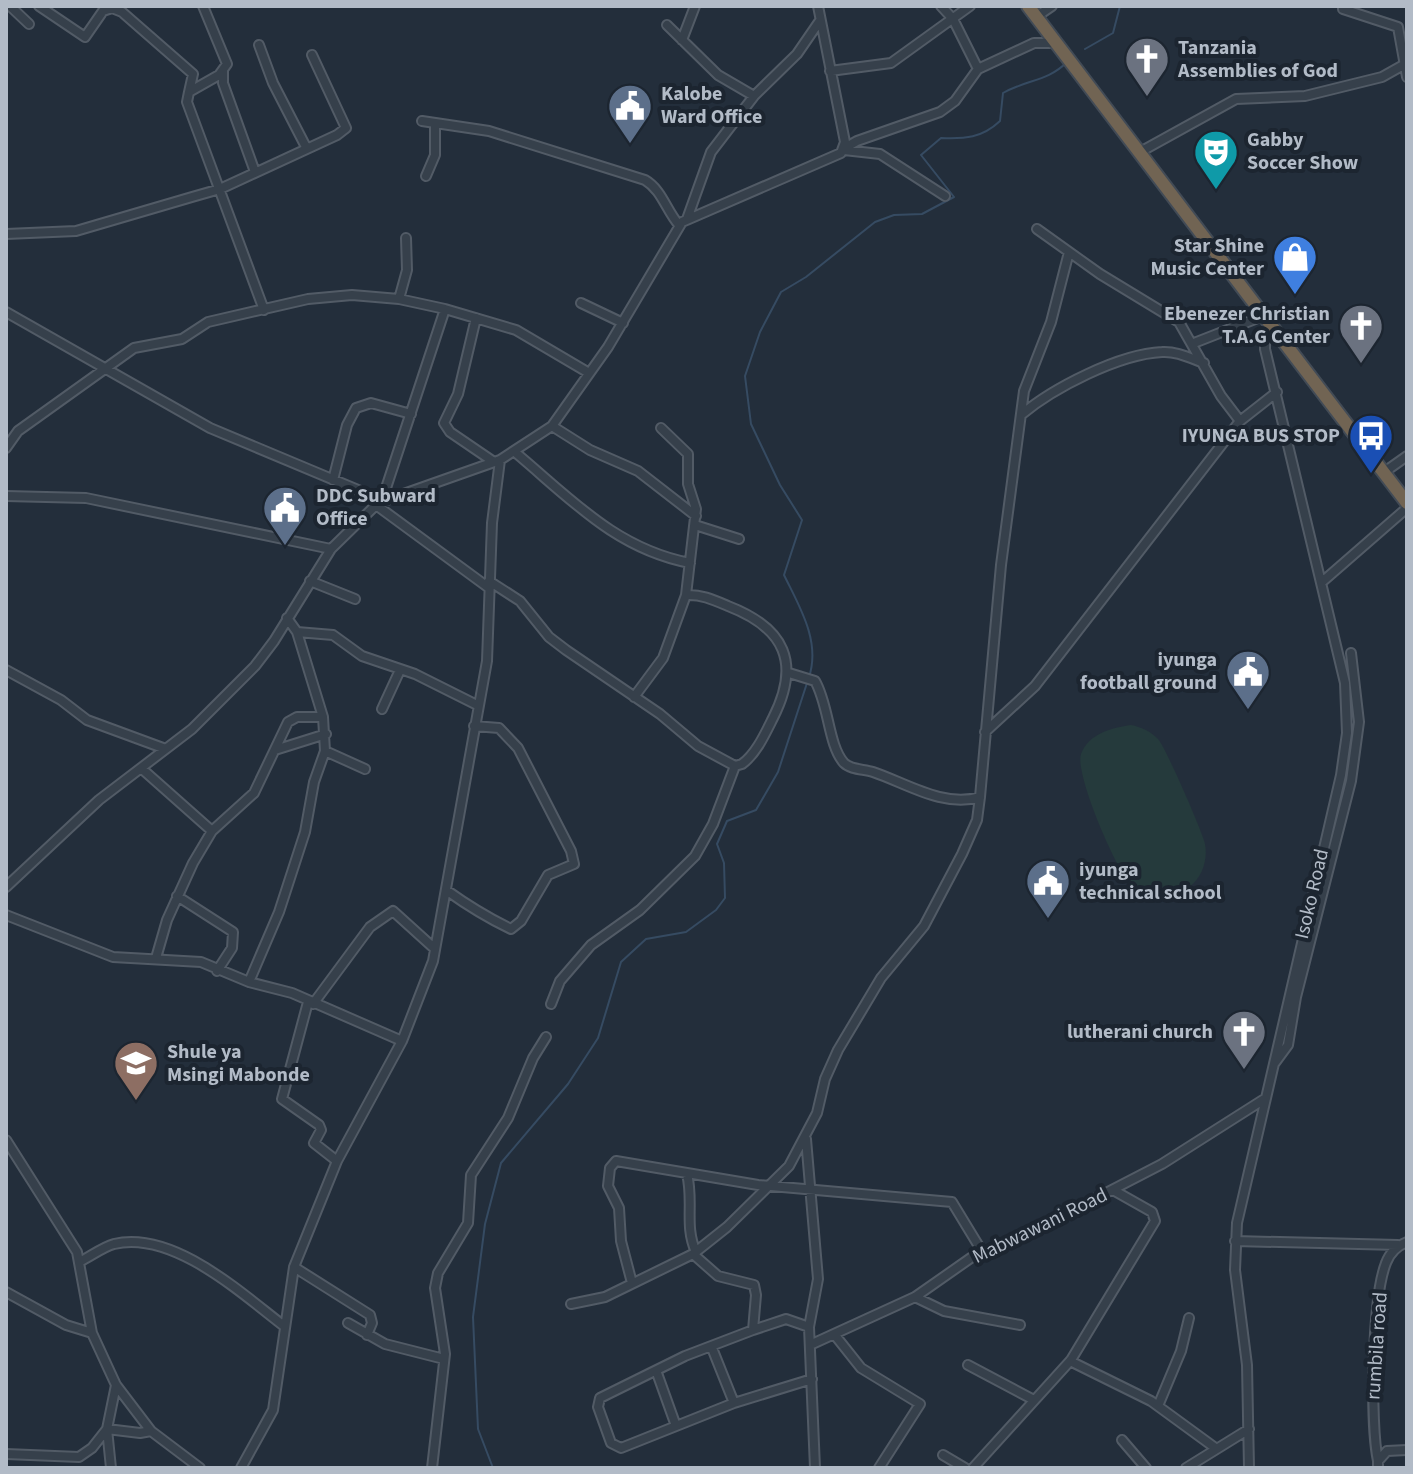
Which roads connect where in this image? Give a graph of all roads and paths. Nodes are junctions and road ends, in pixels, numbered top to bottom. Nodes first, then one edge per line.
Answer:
1 (10, 6) edge
2 (39, 6) edge
3 (203, 6) edge
4 (695, 6) edge
5 (818, 6) edge
6 (941, 6) edge
7 (970, 6) edge
8 (1028, 6) edge
9 (1052, 6) edge
10 (1343, 9) dead end
11 (1036, 17) junction
12 (953, 19) junction
13 (819, 22) junction
14 (29, 24) dead end
15 (667, 25) dead end
16 (682, 40) junction
17 (1052, 43) junction
18 (259, 45) dead end
19 (312, 55) dead end
20 (1406, 64) edge
21 (978, 69) junction
22 (223, 71) junction
23 (830, 71) junction
24 (1407, 77) edge
25 (189, 92) junction
26 (754, 96) junction
27 (422, 121) dead end
28 (435, 123) junction
29 (307, 149) junction
30 (843, 149) junction
31 (1140, 152) junction
32 (255, 172) junction
33 (426, 176) dead end
34 (220, 189) junction
35 (945, 196) dead end
36 (687, 219) junction
37 (679, 225) junction
38 (1037, 229) dead end
39 (6, 234) edge
40 (406, 238) dead end
41 (1069, 252) junction
42 (399, 299) junction
43 (581, 303) dead end
44 (445, 309) junction
45 (264, 310) junction
46 (6, 312) edge
47 (476, 318) junction
48 (1267, 320) junction
49 (19, 321) junction
50 (6, 322) edge
51 (623, 323) junction
52 (1194, 343) junction
53 (1204, 364) junction
54 (103, 370) junction
55 (589, 373) junction
56 (1277, 392) junction
57 (411, 414) junction
58 (1021, 415) junction
59 (1240, 421) junction
60 (552, 426) junction
61 (661, 428) dead end
62 (6, 448) edge
63 (516, 453) junction
64 (1407, 456) edge
65 (497, 461) junction
66 (1383, 473) junction
67 (333, 480) junction
68 (6, 496) edge
69 (382, 501) junction
70 (1407, 506) edge
71 (695, 520) junction
72 (739, 539) dead end
73 (331, 549) junction
74 (690, 563) junction
75 (310, 581) junction
76 (1322, 582) junction
77 (489, 584) junction
78 (686, 595) junction
79 (355, 599) dead end
80 (287, 618) junction
81 (297, 632) junction
82 (1351, 653) dead end
83 (6, 670) edge
84 (400, 670) junction
85 (789, 673) junction
86 (634, 697) junction
87 (477, 705) junction
88 (382, 709) dead end
89 (323, 717) junction
90 (474, 726) junction
91 (985, 732) junction
92 (326, 734) junction
93 (163, 748) junction
94 (275, 750) junction
95 (325, 751) junction
96 (735, 766) junction
97 (141, 768) junction
98 (365, 769) dead end
99 (980, 797) junction
100 (212, 831) junction
101 (6, 887) edge
102 (446, 890) junction
103 (177, 896) junction
104 (6, 915) edge
105 (435, 949) junction
106 (156, 958) junction
107 (217, 971) junction
108 (249, 982) junction
109 (311, 1003) junction
110 (551, 1004) dead end
111 (546, 1037) dead end
112 (402, 1041) junction
113 (1273, 1065) junction
114 (1266, 1098) junction
115 (807, 1136) junction
116 (6, 1140) edge
117 (337, 1161) junction
118 (687, 1174) junction
119 (772, 1186) junction
120 (811, 1190) junction
121 (1113, 1190) junction
122 (1235, 1241) junction
123 (1403, 1243) edge
124 (694, 1253) junction
125 (983, 1253) junction
126 (81, 1261) junction
127 (294, 1267) junction
128 (632, 1283) junction
129 (6, 1292) edge
130 (915, 1297) junction
131 (571, 1304) dead end
132 (1189, 1318) dead end
133 (348, 1323) dead end
134 (1020, 1325) dead end
135 (284, 1326) junction
136 (809, 1327) junction
137 (753, 1330) junction
138 (92, 1333) junction
139 (834, 1334) junction
140 (367, 1335) junction
141 (810, 1345) junction
142 (712, 1348) junction
143 (444, 1359) junction
144 (1070, 1361) junction
145 (968, 1365) dead end
146 (657, 1373) junction
147 (812, 1379) junction
148 (116, 1385) junction
149 (1034, 1400) junction
150 (734, 1403) junction
151 (1158, 1406) junction
152 (676, 1426) junction
153 (107, 1429) junction
154 (1249, 1429) junction
155 (151, 1431) junction
156 (1122, 1440) dead end
157 (1214, 1447) junction
158 (1407, 1450) edge
159 (10, 1455) edge
160 (943, 1455) dead end
161 (53, 1457) junction
162 (1378, 1464) edge
163 (15, 1468) edge
164 (51, 1468) edge
165 (111, 1468) edge
166 (200, 1468) edge
167 (241, 1468) edge
168 (432, 1468) edge
169 (815, 1468) edge
170 (879, 1468) edge
171 (965, 1468) edge
172 (973, 1468) edge
173 (1146, 1468) edge
174 (1186, 1468) edge
175 (1249, 1468) edge

1 - 14 street
2 - 25 street
3 - 22 street
4 - 16 street
5 - 13 street
6 - 12 street
7 - 12 street
8 - 11 highway
9 - 11 street
10 - 20 street
11 - 17 highway
12 - 21 street
12 - 23 street
13 - 23 street
13 - 26 street
15 - 16 street
16 - 26 street
17 - 21 street
17 - 31 highway
18 - 29 street
19 - 29 street
20 - 24 street
20 - 31 street
21 - 30 street
22 - 25 street
22 - 32 street
23 - 30 street
25 - 34 street
26 - 36 street
27 - 28 street
28 - 33 street
28 - 37 street
29 - 32 street
30 - 35 street
30 - 36 street
31 - 48 highway
32 - 34 street
34 - 39 street
34 - 45 street
36 - 37 street
37 - 51 street
38 - 41 street
40 - 42 street
41 - 52 street
41 - 58 street
42 - 44 street
42 - 45 street
43 - 51 street
44 - 47 street
44 - 57 street
45 - 54 street
46 - 49 street
47 - 55 street
47 - 65 street
48 - 52 street
48 - 56 street, Isoko Road
48 - 66 highway
49 - 50 street
49 - 54 street
51 - 55 street
52 - 53 street
53 - 58 street
53 - 59 street
54 - 62 street
54 - 67 street
55 - 60 street
56 - 59 street
56 - 76 street, Isoko Road
57 - 67 street
57 - 69 street
58 - 91 street
59 - 91 street
60 - 63 street
60 - 71 street
61 - 71 street
63 - 65 street
63 - 74 street
64 - 66 street
65 - 69 street
65 - 77 street
66 - 70 highway
67 - 69 street
68 - 73 street
69 - 73 street
69 - 77 street
70 - 76 street
71 - 72 street
71 - 74 street
73 - 75 street
74 - 78 street
75 - 79 street
75 - 80 street
76 - 113 street, Isoko Road
77 - 86 street
77 - 87 street
78 - 85 street
78 - 86 street
80 - 81 street
80 - 93 street
81 - 84 street
81 - 89 street
82 - 113 street
83 - 93 street
84 - 87 street
84 - 88 street
85 - 96 street
85 - 99 street
86 - 96 street
87 - 90 street
89 - 92 street
89 - 94 street
90 - 102 street
90 - 102 street
91 - 99 street
92 - 94 street
92 - 95 street
93 - 97 street
94 - 100 street
95 - 98 street
95 - 108 street
96 - 110 street
97 - 100 street
97 - 101 street
99 - 115 street
100 - 103 street
102 - 105 street
103 - 106 street
103 - 107 street
104 - 106 street
105 - 109 street
105 - 112 street
106 - 107 street
107 - 108 street
108 - 109 street
109 - 112 street
109 - 117 street
111 - 143 street
112 - 117 street
113 - 114 street, Isoko Road
114 - 121 street, Mabwawani Road
114 - 122 street, Isoko Road
115 - 119 street
115 - 120 street
116 - 126 street
117 - 127 street
118 - 119 street
118 - 124 street
118 - 128 street
119 - 120 street
119 - 124 street
120 - 125 street
120 - 136 street
121 - 125 street, Mabwawani Road
121 - 144 street
122 - 123 street
122 - 154 street, Isoko Road
123 - 162 street, rumbila road
124 - 128 street
124 - 137 street
125 - 130 street, Mabwawani Road
126 - 135 street
126 - 138 street
127 - 135 street
127 - 140 street
128 - 131 street
129 - 138 street
130 - 134 street
130 - 139 street, Mabwawani Road
132 - 151 street
133 - 140 street
135 - 167 street
136 - 137 street
136 - 141 street
137 - 142 street
138 - 148 street
139 - 141 street, Mabwawani Road
139 - 170 street
140 - 143 street
141 - 147 street
142 - 146 street
142 - 150 street
143 - 168 street
144 - 149 street
144 - 151 street
145 - 149 street
146 - 152 street
146 - 152 street
147 - 150 street
147 - 169 street
148 - 153 street
148 - 155 street
149 - 172 street
150 - 152 street
151 - 157 street
153 - 155 street
153 - 161 street
153 - 165 street
154 - 157 street
154 - 175 street, Isoko Road
155 - 166 street
156 - 173 street
157 - 174 street
158 - 162 street
159 - 161 street
159 - 163 street
160 - 171 street
161 - 164 street

